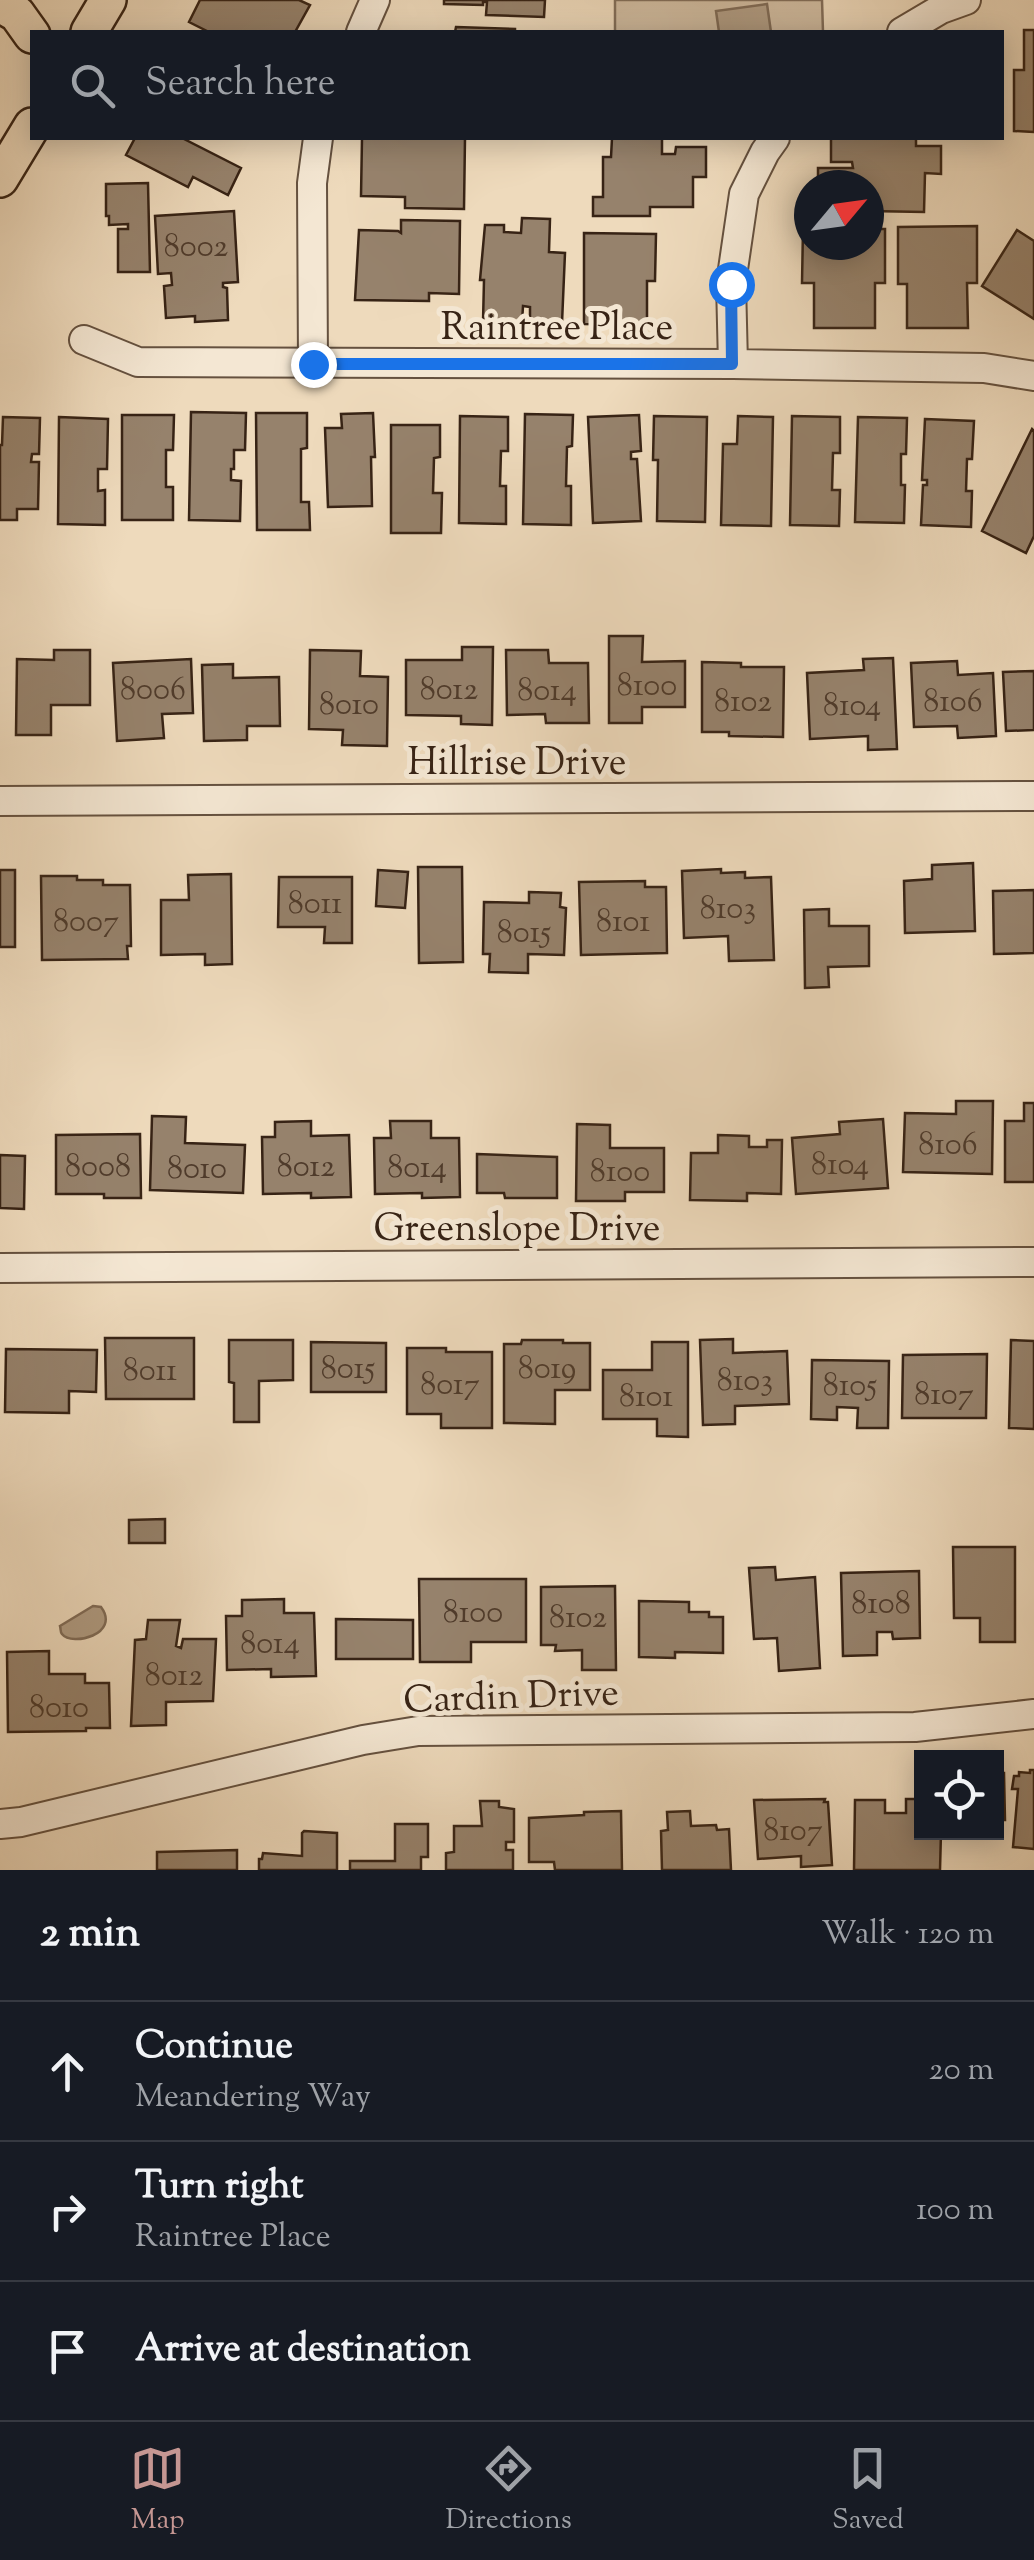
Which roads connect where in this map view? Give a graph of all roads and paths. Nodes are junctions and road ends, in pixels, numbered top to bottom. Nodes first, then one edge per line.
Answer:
1 (108, 0) edge
2 (375, 0) edge
3 (966, 0) edge
4 (0, 4) edge
5 (90, 30) edge
6 (362, 30) edge
7 (905, 30) edge
8 (30, 32) edge
9 (30, 129) edge
10 (318, 140) edge
11 (774, 140) edge
12 (0, 180) edge
13 (84, 340) dead end
14 (313, 364) junction
15 (732, 364) junction
16 (1034, 376) edge
17 (1034, 796) edge
18 (0, 801) edge
19 (1034, 1262) edge
20 (0, 1268) edge
21 (1034, 1714) edge
22 (0, 1824) edge

1 - 5 main road
2 - 6 street
3 - 7 street
4 - 8 main road
9 - 12 main road
10 - 14 street
11 - 15 street
13 - 14 street, Raintree Place
14 - 15 street, Raintree Place
15 - 16 street, Raintree Place
17 - 18 street, Hillrise Drive
19 - 20 street, Greenslope Drive
21 - 22 street, Cardin Drive

